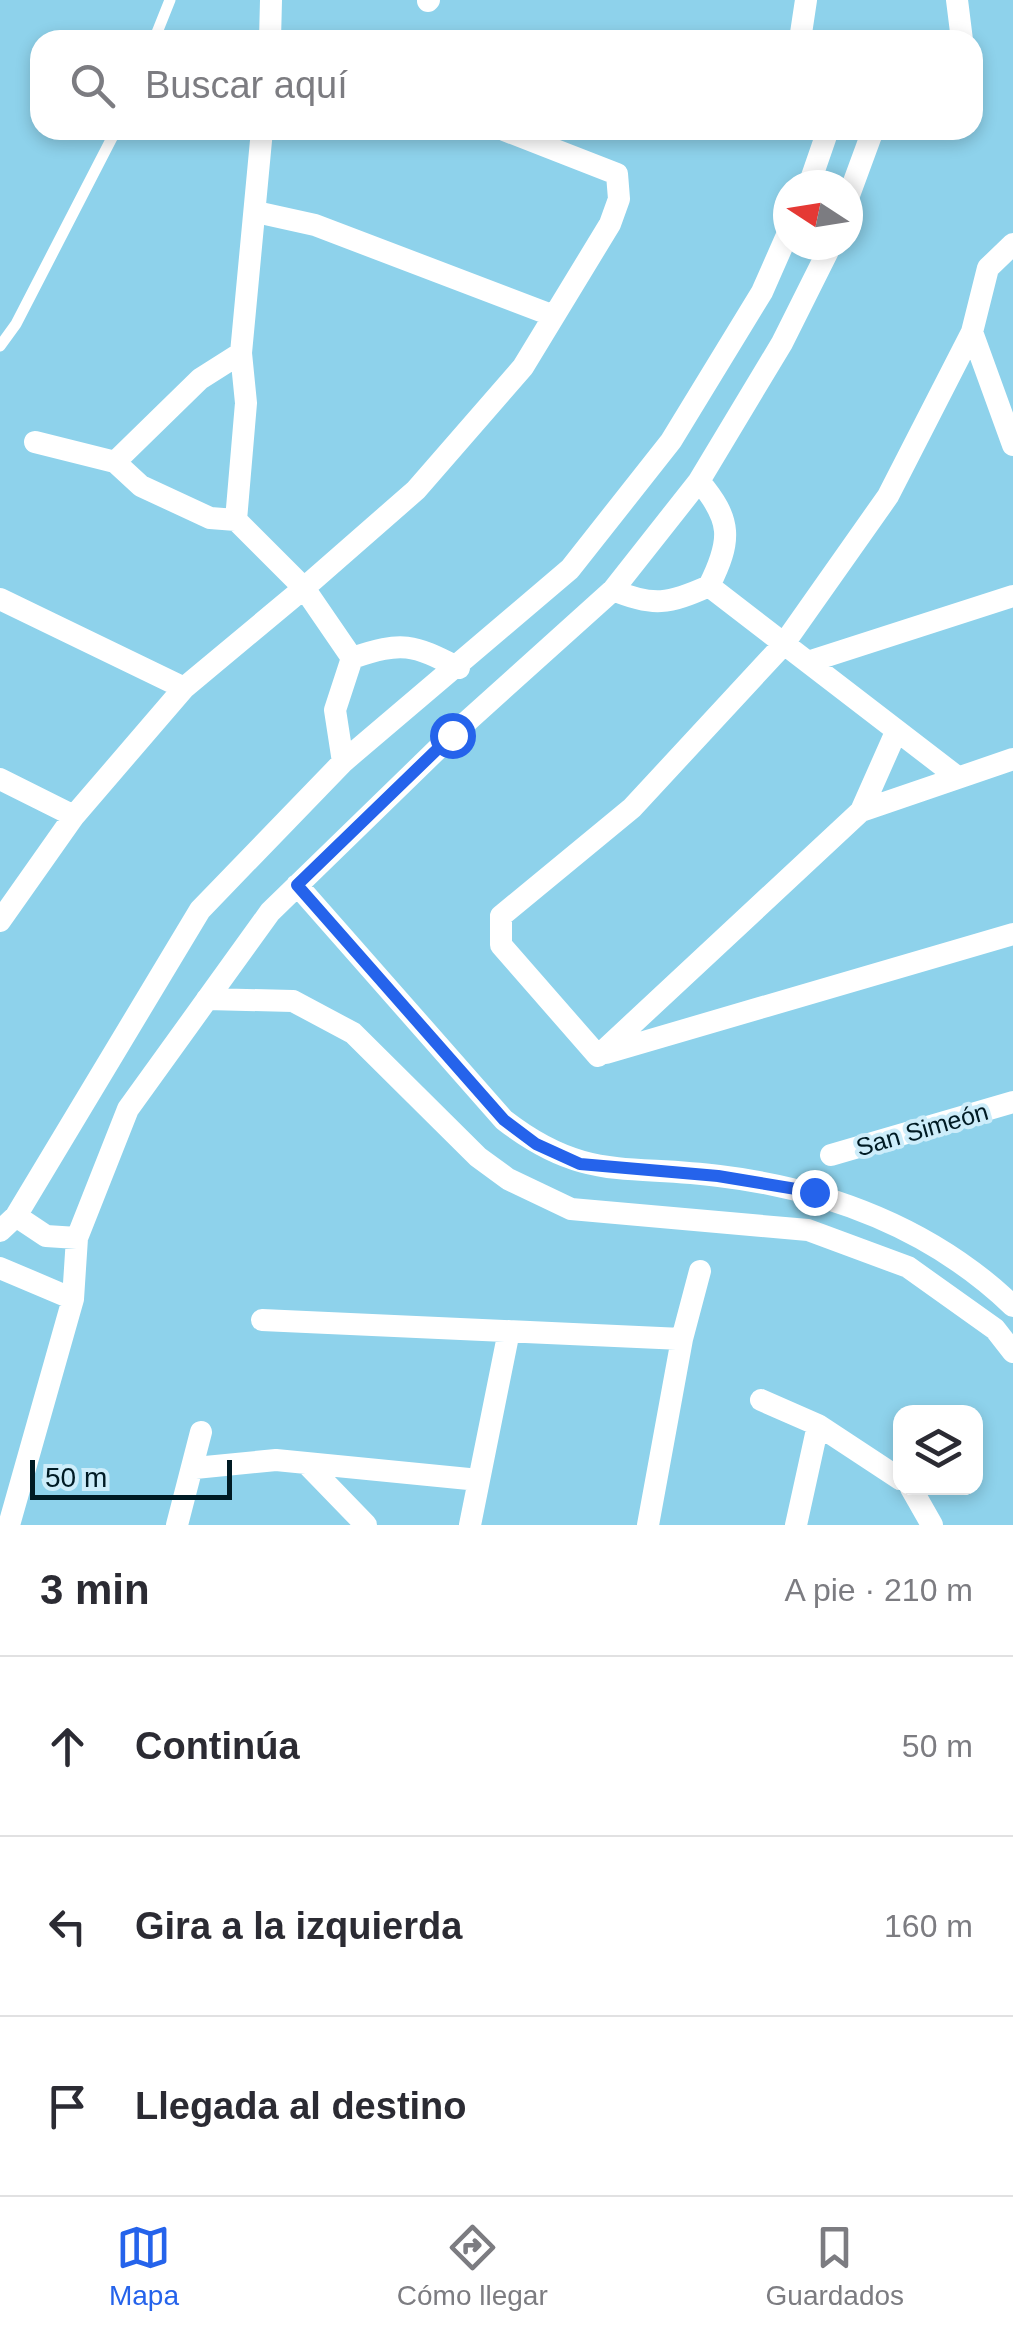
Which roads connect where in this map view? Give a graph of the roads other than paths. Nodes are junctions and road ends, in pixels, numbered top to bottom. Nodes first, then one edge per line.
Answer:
1 (170, 0) edge
2 (270, 0) edge
3 (806, 0) edge
4 (959, 1) edge
5 (158, 30) edge
6 (270, 30) edge
7 (802, 30) edge
8 (961, 30) edge
9 (111, 140) edge
10 (261, 140) edge
11 (530, 140) edge
12 (825, 140) edge
13 (869, 140) edge
14 (814, 170) edge
15 (858, 170) edge
16 (256, 212) junction
17 (1013, 244) edge
18 (776, 260) edge
19 (823, 260) edge
20 (554, 316) junction
21 (972, 332) junction
22 (0, 346) edge
23 (240, 353) junction
24 (35, 442) dead end
25 (1013, 445) edge
26 (116, 462) junction
27 (699, 481) junction
28 (236, 520) junction
29 (709, 586) junction
30 (304, 588) junction
31 (613, 590) junction
32 (1013, 596) edge
33 (0, 599) edge
34 (783, 645) junction
35 (352, 658) junction
36 (808, 662) junction
37 (459, 668) junction
38 (184, 688) junction
39 (896, 732) junction
40 (1013, 759) edge
41 (343, 762) junction
42 (956, 776) junction
43 (0, 779) edge
44 (861, 811) junction
45 (74, 816) junction
46 (297, 885) junction
47 (0, 921) edge
48 (1013, 934) edge
49 (207, 1000) junction
50 (598, 1056) junction
51 (1013, 1102) edge
52 (536, 1144) junction
53 (831, 1155) dead end
54 (508, 1179) junction
55 (8, 1224) edge
56 (77, 1238) junction
57 (0, 1268) edge
58 (700, 1271) dead end
59 (72, 1298) junction
60 (1013, 1306) edge
61 (262, 1320) dead end
62 (509, 1331) junction
63 (682, 1339) junction
64 (1013, 1352) edge
65 (760, 1400) dead end
66 (818, 1425) junction
67 (201, 1432) dead end
68 (306, 1463) junction
69 (194, 1468) junction
70 (893, 1474) edge
71 (480, 1480) junction
72 (915, 1495) edge
73 (181, 1522) edge
74 (9, 1525) edge
75 (366, 1525) edge
76 (470, 1525) edge
77 (648, 1525) edge
78 (796, 1525) edge
79 (932, 1525) edge

1 - 5 lane
2 - 6 street
3 - 7 street
4 - 8 street
9 - 22 lane
10 - 16 street
11 - 20 street
12 - 14 street
13 - 15 street
16 - 20 street
16 - 23 street
17 - 21 street
18 - 37 street
19 - 27 street
20 - 30 street
21 - 25 street
21 - 34 street
23 - 26 street
23 - 28 street
24 - 26 street
26 - 28 street
27 - 29 street
27 - 31 street
28 - 30 street
29 - 31 street
29 - 34 street
30 - 35 street
30 - 38 street
31 - 46 street
32 - 36 street
33 - 38 street
34 - 36 street
34 - 50 street
35 - 37 street
35 - 41 street
36 - 39 street
37 - 41 street
38 - 45 street
39 - 42 street
39 - 44 street
40 - 42 street
41 - 55 street
42 - 44 street
43 - 45 street
44 - 50 street
45 - 47 street
46 - 49 street
46 - 52 street
48 - 50 street
49 - 54 street
49 - 56 street
51 - 53 street, San Simeón
52 - 54 street
52 - 60 street
54 - 64 street
55 - 56 street
56 - 59 street
57 - 59 street
58 - 63 street
59 - 74 street
61 - 62 street
62 - 63 street
62 - 71 street
63 - 77 street
65 - 66 street
66 - 70 street
66 - 78 street
67 - 69 street
68 - 69 street
68 - 71 street
68 - 75 street
69 - 73 street
71 - 76 street
72 - 79 street

